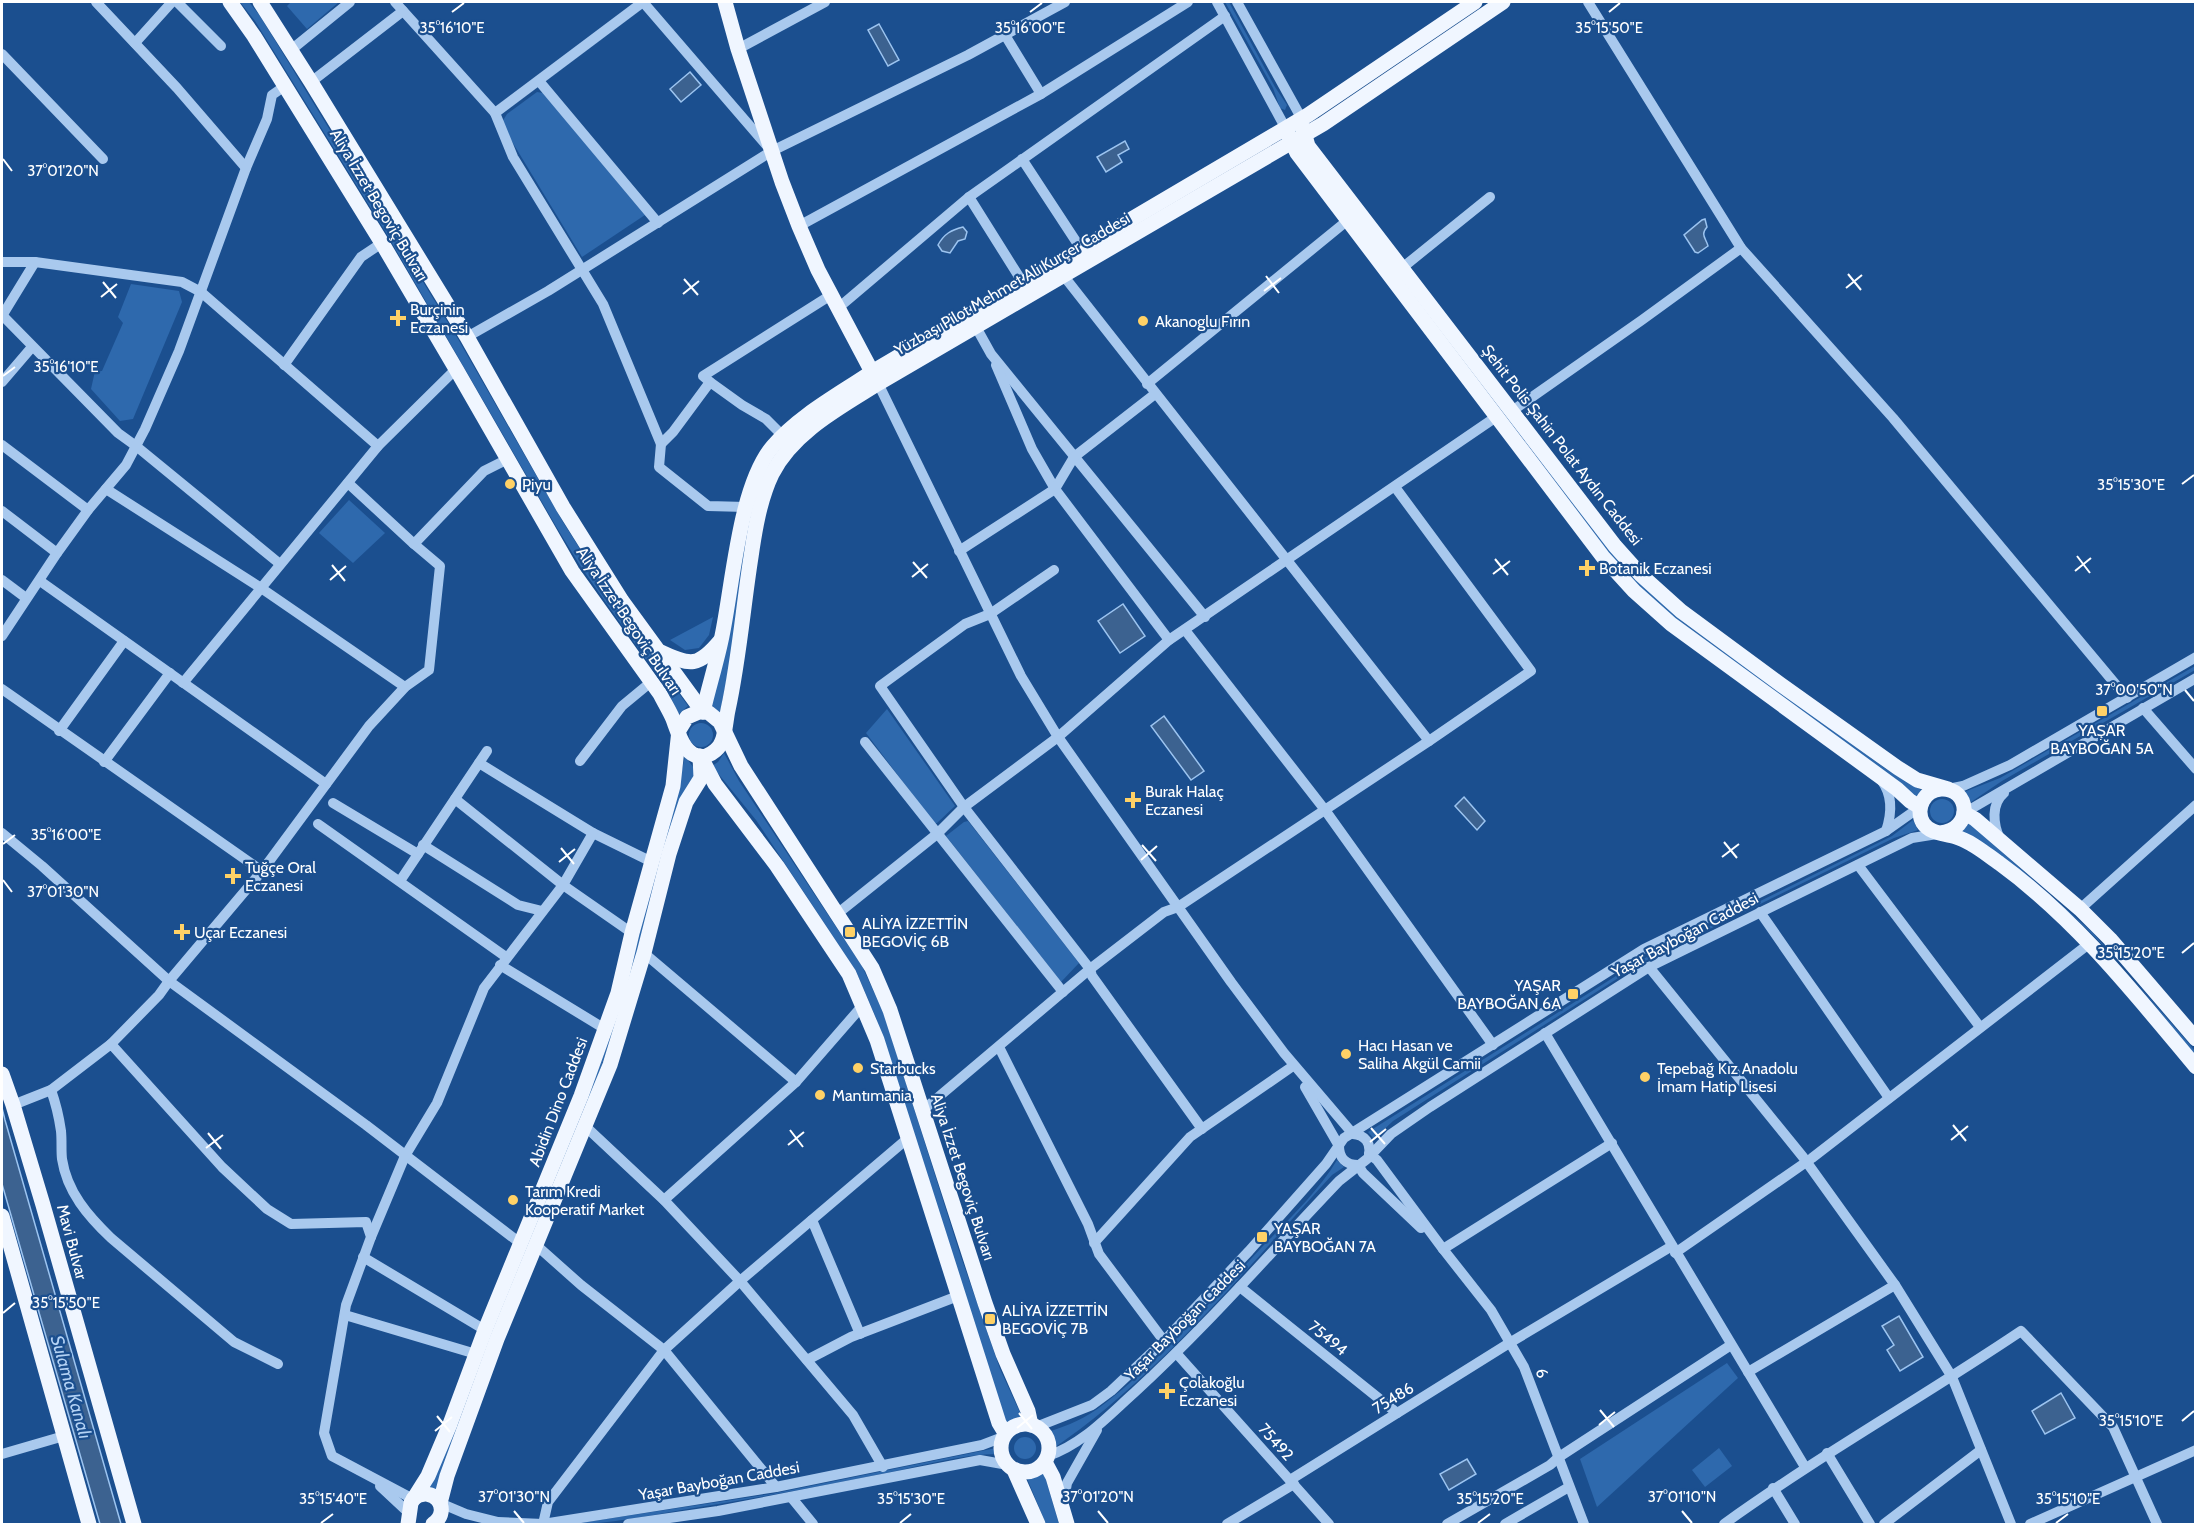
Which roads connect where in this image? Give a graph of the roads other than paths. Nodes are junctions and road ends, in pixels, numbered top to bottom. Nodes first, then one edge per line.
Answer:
1 (96, 2) edge
2 (174, 2) edge
3 (230, 2) edge
4 (350, 2) edge
5 (395, 2) edge
6 (643, 2) edge
7 (725, 2) edge
8 (825, 2) edge
9 (1065, 2) edge
10 (1188, 2) edge
11 (1217, 2) edge
12 (1237, 2) edge
13 (1475, 2) edge
14 (1503, 2) edge
15 (1588, 2) edge
16 (266, 5) edge
17 (403, 11) junction
18 (1225, 16) junction
19 (1005, 35) junction
20 (135, 43) junction
21 (221, 46) dead end
22 (738, 49) junction
23 (291, 50) junction
24 (2, 54) edge
25 (539, 81) junction
26 (311, 82) junction
27 (285, 86) junction
28 (1041, 94) junction
29 (495, 113) junction
30 (1296, 131) junction
31 (771, 151) junction
32 (103, 159) dead end
33 (1022, 159) junction
34 (246, 168) junction
35 (969, 197) junction
36 (1490, 197) dead end
37 (1348, 220) junction
38 (658, 223) junction
39 (799, 226) junction
40 (382, 243) junction
41 (1741, 248) junction
42 (1081, 249) junction
43 (2, 262) edge
44 (35, 262) junction
45 (1402, 268) junction
46 (582, 270) junction
47 (1063, 275) junction
48 (1023, 283) junction
49 (201, 292) junction
50 (834, 302) junction
51 (2, 316) edge
52 (976, 327) junction
53 (467, 337) junction
54 (32, 346) junction
55 (991, 354) junction
56 (284, 365) junction
57 (456, 369) junction
58 (875, 378) junction
59 (2, 382) edge
60 (710, 382) junction
61 (1147, 384) junction
62 (1155, 394) junction
63 (1512, 411) junction
64 (1496, 417) junction
65 (783, 436) junction
66 (661, 444) junction
67 (2, 445) edge
68 (136, 446) junction
69 (378, 446) junction
70 (1074, 457) junction
71 (508, 459) junction
72 (348, 483) junction
73 (1395, 487) junction
74 (106, 489) junction
75 (1055, 489) junction
76 (746, 507) junction
77 (88, 510) junction
78 (2, 511) edge
79 (414, 544) junction
80 (959, 551) junction
81 (57, 553) junction
82 (1287, 561) junction
83 (280, 564) junction
84 (1054, 570) dead end
85 (2, 580) edge
86 (40, 581) junction
87 (261, 588) junction
88 (26, 598) junction
89 (990, 614) junction
90 (1205, 616) junction
91 (1185, 630) junction
92 (2, 636) edge
93 (722, 638) junction
94 (124, 640) junction
95 (1169, 640) junction
96 (658, 651) junction
97 (2196, 657) edge
98 (170, 673) junction
99 (2196, 678) edge
100 (183, 682) junction
101 (651, 682) junction
102 (405, 687) junction
103 (2, 689) edge
104 (2127, 698) junction
105 (2143, 708) junction
106 (703, 712) junction
107 (723, 729) junction
108 (59, 731) junction
109 (1058, 737) junction
110 (679, 738) junction
111 (1429, 741) junction
112 (866, 742) dead end
113 (487, 751) dead end
114 (700, 756) junction
115 (104, 762) junction
116 (580, 762) dead end
117 (479, 763) junction
118 (2196, 769) edge
119 (1878, 776) junction
120 (2020, 778) junction
121 (326, 784) junction
122 (1948, 789) junction
123 (454, 799) junction
124 (333, 802) dead end
125 (2196, 805) edge
126 (964, 807) junction
127 (1920, 807) junction
128 (1325, 810) junction
129 (1964, 813) junction
130 (318, 824) dead end
131 (1886, 831) junction
132 (2, 833) edge
133 (593, 833) junction
134 (1940, 833) junction
135 (937, 834) junction
136 (2003, 844) junction
137 (420, 850) junction
138 (652, 862) junction
139 (1858, 865) junction
140 (262, 871) junction
141 (400, 881) junction
142 (564, 885) junction
143 (1178, 907) junction
144 (2080, 909) junction
145 (542, 912) junction
146 (1760, 912) junction
147 (837, 914) junction
148 (632, 933) junction
149 (2090, 943) junction
150 (644, 953) junction
151 (503, 961) junction
152 (1649, 967) junction
153 (1090, 969) junction
154 (169, 981) junction
155 (1063, 992) junction
156 (863, 1005) junction
157 (1980, 1027) junction
158 (605, 1029) junction
159 (1545, 1033) junction
160 (2196, 1039) edge
161 (111, 1044) junction
162 (1493, 1045) junction
163 (999, 1047) junction
164 (1293, 1066) junction
165 (2196, 1067) edge
166 (2, 1074) edge
167 (796, 1082) junction
168 (51, 1090) junction
169 (1889, 1098) junction
170 (13, 1105) junction
171 (924, 1110) junction
172 (585, 1126) junction
173 (1202, 1129) junction
174 (1353, 1134) junction
175 (908, 1139) junction
176 (1612, 1143) junction
177 (1340, 1146) junction
178 (1369, 1154) junction
179 (405, 1156) junction
180 (1806, 1162) junction
181 (1358, 1164) junction
182 (664, 1200) junction
183 (2, 1216) edge
184 (812, 1220) junction
185 (371, 1237) junction
186 (1094, 1243) junction
187 (528, 1244) junction
188 (1443, 1249) junction
189 (1674, 1249) junction
190 (363, 1257) junction
191 (740, 1281) junction
192 (1895, 1285) junction
193 (1240, 1287) junction
194 (958, 1296) junction
195 (345, 1315) junction
196 (485, 1330) junction
197 (860, 1334) junction
198 (1164, 1341) junction
199 (1511, 1342) junction
200 (1731, 1345) junction
201 (664, 1350) junction
202 (476, 1353) junction
203 (1177, 1354) junction
204 (807, 1360) junction
205 (278, 1365) dead end
206 (1748, 1372) junction
207 (1952, 1377) junction
208 (1397, 1413) junction
209 (1101, 1423) junction
210 (1034, 1426) junction
211 (1004, 1435) junction
212 (64, 1436) junction
213 (1982, 1450) junction
214 (2196, 1450) edge
215 (1827, 1453) junction
216 (2, 1454) edge
217 (1559, 1457) junction
218 (1046, 1459) junction
219 (883, 1467) junction
220 (1805, 1467) junction
221 (1011, 1468) junction
222 (368, 1475) junction
223 (2137, 1476) junction
224 (1292, 1482) junction
225 (776, 1487) junction
226 (1569, 1487) junction
227 (1773, 1488) junction
228 (791, 1497) junction
229 (413, 1499) junction
230 (440, 1503) junction
231 (1062, 1508) junction
232 (412, 1521) edge
233 (89, 1524) edge
234 (134, 1524) edge
235 (433, 1524) edge
236 (543, 1524) edge
237 (628, 1524) edge
238 (813, 1524) edge
239 (1038, 1524) edge
240 (1067, 1524) edge
241 (1227, 1524) edge
242 (1329, 1524) edge
243 (1447, 1524) edge
244 (1505, 1524) edge
245 (1584, 1524) edge
246 (1724, 1524) edge
247 (1795, 1524) edge
248 (1870, 1524) edge
249 (1884, 1524) edge
250 (2011, 1524) edge
251 (2030, 1524) edge
252 (2157, 1524) edge

1 - 20 street
2 - 20 street
2 - 21 street
3 - 27 main road, Aliya İzzet Begoviç Bulvarı
4 - 23 street
5 - 17 street
6 - 25 street
6 - 31 street
7 - 22 main road
8 - 22 street
9 - 19 street
10 - 28 street
11 - 18 street
12 - 30 street
13 - 30 main road, Yüzbaşı Pilot Mehmet Ali Kurçer Caddesi
14 - 30 main road, Yüzbaşı Pilot Mehmet Ali Kurçer Caddesi
15 - 41 street
16 - 23 main road, Aliya İzzet Begoviç Bulvarı
17 - 26 street
17 - 29 street
18 - 30 street
18 - 33 street
19 - 28 street
19 - 31 street
20 - 34 street
22 - 31 main road
23 - 26 main road, Aliya İzzet Begoviç Bulvarı
24 - 32 street
25 - 29 street
25 - 38 street
26 - 53 main road, Aliya İzzet Begoviç Bulvarı
27 - 34 street
27 - 40 main road, Aliya İzzet Begoviç Bulvarı
28 - 39 street
29 - 46 street
30 - 37 main road, Şehit Polis Şahin Polat Aydın Caddesi
30 - 42 main road, Yüzbaşı Pilot Mehmet Ali Kurçer Caddesi
30 - 45 main road, Şehit Polis Şahin Polat Aydın Caddesi
30 - 47 main road, Yüzbaşı Pilot Mehmet Ali Kurçer Caddesi
31 - 38 street
31 - 39 main road
33 - 35 street
33 - 42 street
34 - 49 street
35 - 48 street
35 - 50 street
36 - 45 street
37 - 61 street
37 - 64 main road, Şehit Polis Şahin Polat Aydın Caddesi
38 - 46 street
39 - 50 main road
40 - 56 street
40 - 57 main road, Aliya İzzet Begoviç Bulvarı
41 - 63 street
41 - 104 street
42 - 48 main road, Yüzbaşı Pilot Mehmet Ali Kurçer Caddesi
43 - 44 street
44 - 49 street
44 - 51 street
45 - 63 main road, Şehit Polis Şahin Polat Aydın Caddesi
46 - 53 street
46 - 66 street
47 - 52 main road, Yüzbaşı Pilot Mehmet Ali Kurçer Caddesi
47 - 61 street
48 - 58 main road, Yüzbaşı Pilot Mehmet Ali Kurçer Caddesi
49 - 56 street
49 - 68 street
50 - 58 main road
50 - 60 street
51 - 54 street
52 - 55 street
52 - 58 main road, Yüzbaşı Pilot Mehmet Ali Kurçer Caddesi
53 - 96 main road, Aliya İzzet Begoviç Bulvarı
54 - 59 street
54 - 68 street
55 - 70 street
55 - 75 street
56 - 69 street
57 - 69 street
57 - 71 main road, Aliya İzzet Begoviç Bulvarı
58 - 65 main road, Yüzbaşı Pilot Mehmet Ali Kurçer Caddesi
58 - 80 street
58 - 107 main road, Yüzbaşı Pilot Mehmet Ali Kurçer Caddesi
60 - 65 street
60 - 66 street
61 - 62 street
62 - 70 street
62 - 82 street
63 - 122 main road, Şehit Polis Şahin Polat Aydın Caddesi
64 - 73 street
64 - 119 main road, Şehit Polis Şahin Polat Aydın Caddesi
65 - 76 main road, Yüzbaşı Pilot Mehmet Ali Kurçer Caddesi
66 - 76 street
67 - 77 street
68 - 74 street
68 - 83 street
69 - 72 street
70 - 75 street
70 - 90 street
71 - 79 street
71 - 101 main road, Aliya İzzet Begoviç Bulvarı
72 - 79 street
72 - 83 street
73 - 82 street
73 - 111 street
74 - 77 street
74 - 87 street
75 - 80 street
75 - 95 street
76 - 93 main road, Yüzbaşı Pilot Mehmet Ali Kurçer Caddesi
77 - 81 street
78 - 81 street
79 - 102 street
80 - 89 street
81 - 86 street
82 - 90 street
82 - 111 street
83 - 87 street
84 - 89 street
85 - 88 street
86 - 88 street
86 - 94 street
87 - 100 street
87 - 102 street
88 - 92 street
89 - 109 street
89 - 126 street
90 - 91 street
91 - 95 street
91 - 128 street
93 - 96 main road
93 - 106 main road, Yüzbaşı Pilot Mehmet Ali Kurçer Caddesi
94 - 98 street
94 - 108 street
95 - 109 street
96 - 106 main road, Aliya İzzet Begoviç Bulvarı
97 - 104 street
98 - 100 street
98 - 115 street
99 - 105 street
100 - 121 street
101 - 110 main road, Aliya İzzet Begoviç Bulvarı
101 - 116 street
102 - 121 street
103 - 108 street
104 - 122 street
105 - 118 street
105 - 120 street
106 - 107 main road
106 - 110 main road
107 - 114 main road
107 - 147 main road, Aliya İzzet Begoviç Bulvarı
108 - 115 street
109 - 126 street
109 - 143 street
110 - 114 main road
110 - 138 main road, Abidin Dino Caddesi
111 - 128 street
112 - 135 street
113 - 117 street
114 - 150 main road, Abidin Dino Caddesi
114 - 156 main road
115 - 140 street
117 - 123 street
117 - 133 street
119 - 127 main road, Şehit Polis Şahin Polat Aydın Caddesi
119 - 131 street
120 - 129 street
120 - 136 street
121 - 140 street
122 - 127 main road
122 - 129 main road
123 - 137 street
123 - 142 street
124 - 137 street
125 - 144 street
126 - 135 street
126 - 153 street
127 - 131 street, Yaşar Bayboğan Caddesi
127 - 134 main road
128 - 143 street
128 - 162 street
129 - 134 main road
129 - 136 main road
130 - 141 street
131 - 162 street, Yaşar Bayboğan Caddesi
132 - 154 street
133 - 138 street
133 - 142 street
134 - 139 street, Yaşar Bayboğan Caddesi
134 - 149 main road
135 - 147 street
135 - 155 street
136 - 144 main road
137 - 141 street
137 - 145 street
138 - 148 main road, Abidin Dino Caddesi
139 - 146 street, Yaşar Bayboğan Caddesi
139 - 157 street
140 - 154 street
141 - 151 street
142 - 145 street
142 - 148 street
143 - 153 street
143 - 164 street
144 - 160 main road
145 - 151 street
146 - 152 street, Yaşar Bayboğan Caddesi
146 - 169 street
147 - 171 main road, Aliya İzzet Begoviç Bulvarı
148 - 158 main road, Abidin Dino Caddesi
149 - 157 street, 75486
149 - 165 main road
150 - 167 street
150 - 172 main road, Abidin Dino Caddesi
151 - 158 street
151 - 179 street
152 - 159 street, Yaşar Bayboğan Caddesi
152 - 180 street
153 - 155 street
153 - 173 street
154 - 161 street
154 - 179 street
155 - 163 street
156 - 167 street
156 - 175 main road
157 - 169 street, 75486
158 - 187 main road, Abidin Dino Caddesi
159 - 176 street
159 - 178 street, Yaşar Bayboğan Caddesi
161 - 168 street
161 - 185 street
162 - 174 street, Yaşar Bayboğan Caddesi
163 - 171 street
163 - 186 street
164 - 173 street
164 - 174 street
164 - 177 street
166 - 170 main road, Mavi Bulvar
167 - 182 street
168 - 170 street
168 - 205 street
169 - 180 street, 75486
170 - 234 main road, Mavi Bulvar
171 - 210 main road, Aliya İzzet Begoviç Bulvarı
172 - 182 street
172 - 187 main road, Abidin Dino Caddesi
173 - 186 street
174 - 177 street
174 - 178 street
175 - 184 street
175 - 194 main road
176 - 188 street
176 - 189 street
177 - 181 street
177 - 198 street, Yaşar Bayboğan Caddesi
178 - 181 street
178 - 188 street
179 - 185 street
179 - 187 street
180 - 189 street, 75486
180 - 192 street
181 - 188 street
181 - 193 street, Yaşar Bayboğan Caddesi
182 - 191 street
183 - 212 main road
184 - 191 street
184 - 197 street
185 - 190 street
186 - 198 street
187 - 196 main road, Abidin Dino Caddesi
187 - 201 street
187 - 230 main road, Abidin Dino Caddesi
188 - 199 street, 6
189 - 199 street, 75486
189 - 200 street
190 - 195 street
190 - 196 street
191 - 201 street
191 - 204 street
192 - 206 street
192 - 207 street
193 - 203 street, Yaşar Bayboğan Caddesi
193 - 208 street, 75494
194 - 197 street
194 - 211 main road
195 - 202 street
195 - 222 street
196 - 202 main road, Abidin Dino Caddesi
197 - 204 street
198 - 210 street, Yaşar Bayboğan Caddesi
199 - 208 street, 75486
199 - 217 street, 6
200 - 206 street
200 - 217 street
201 - 225 street
201 - 236 street
202 - 229 main road, Abidin Dino Caddesi
203 - 209 street, Yaşar Bayboğan Caddesi
203 - 224 street, 75492
204 - 219 street
206 - 220 street
207 - 213 street
207 - 215 street
207 - 223 street
208 - 224 street, 75486
209 - 218 street, Yaşar Bayboğan Caddesi
209 - 231 street
210 - 211 main road
210 - 218 main road
211 - 219 street, Yaşar Bayboğan Caddesi
211 - 221 main road
212 - 216 street
212 - 233 main road
213 - 249 street
213 - 250 street
214 - 223 street
215 - 220 street
215 - 248 street
217 - 226 street, 6
217 - 243 street
218 - 221 main road
218 - 231 main road
219 - 225 street, Yaşar Bayboğan Caddesi
220 - 227 street
221 - 228 street, Yaşar Bayboğan Caddesi
221 - 239 main road
222 - 229 street
222 - 232 street
223 - 251 street
223 - 252 street
224 - 241 street, 75486
224 - 242 street, 75492
225 - 236 street, Yaşar Bayboğan Caddesi
226 - 244 street
226 - 245 street, 6
227 - 246 street
227 - 247 street
228 - 237 street, Yaşar Bayboğan Caddesi
228 - 238 street
229 - 230 main road
229 - 232 main road
230 - 235 main road, Abidin Dino Caddesi
230 - 236 street, Yaşar Bayboğan Caddesi
231 - 240 main road

